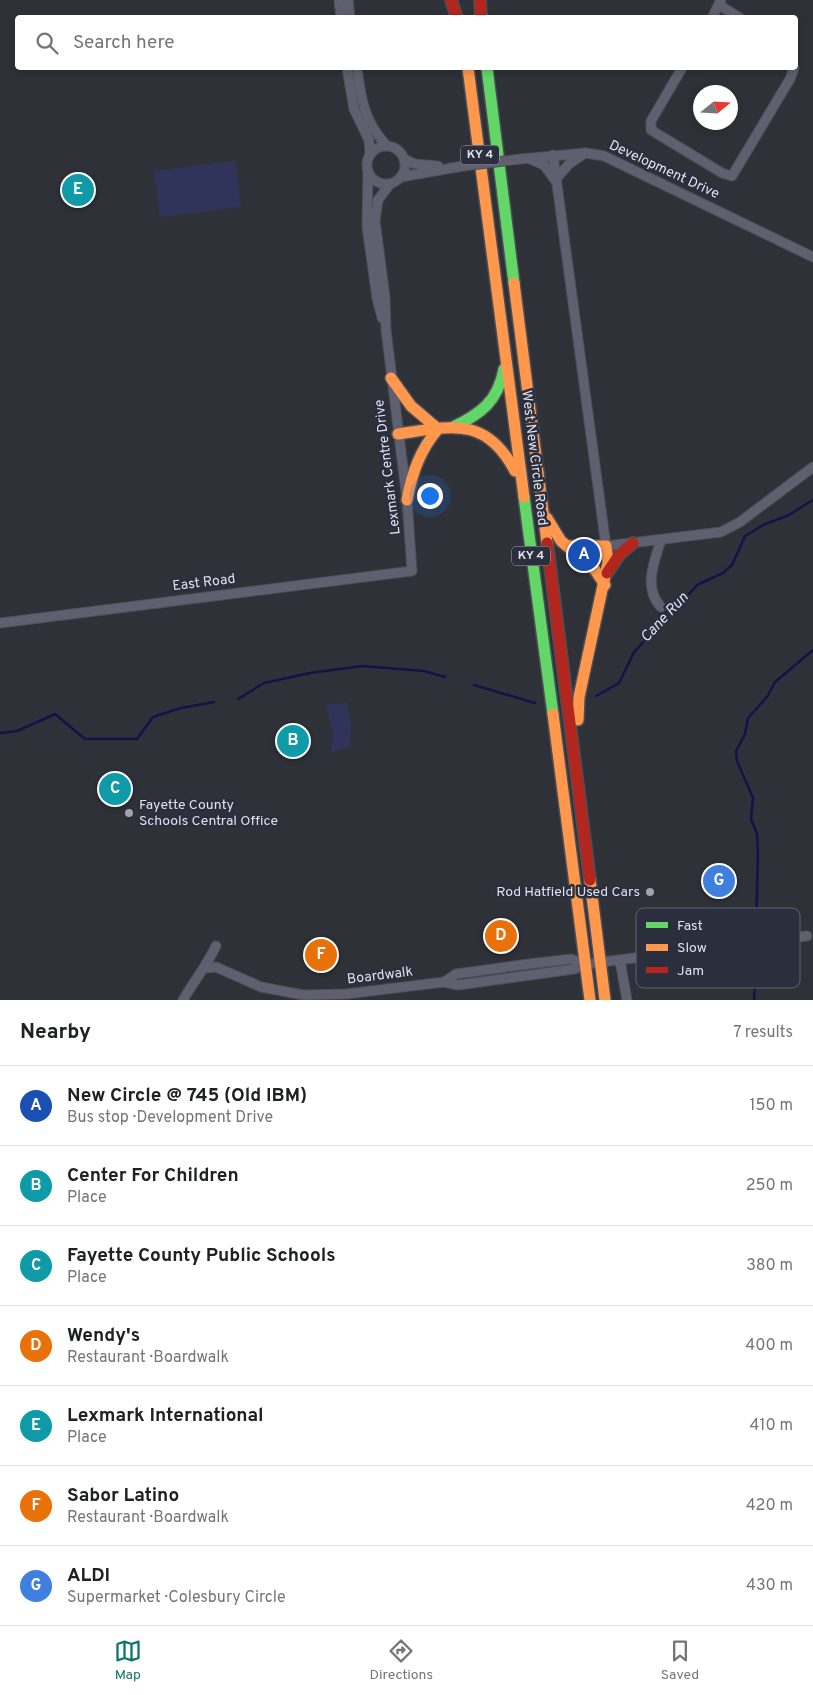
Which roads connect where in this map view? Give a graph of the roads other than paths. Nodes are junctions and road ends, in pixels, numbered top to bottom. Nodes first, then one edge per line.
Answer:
1 (339, 0) edge
2 (348, 0) edge
3 (450, 0) edge
4 (460, 0) edge
5 (480, 0) edge
6 (720, 3) edge
7 (341, 15) edge
8 (350, 15) edge
9 (456, 15) edge
10 (462, 15) edge
11 (482, 15) edge
12 (714, 15) edge
13 (736, 15) edge
14 (347, 70) edge
15 (357, 70) edge
16 (468, 70) edge
17 (487, 70) edge
18 (681, 70) edge
19 (793, 70) edge
20 (387, 146) junction
21 (586, 153) junction
22 (370, 155) junction
23 (553, 155) junction
24 (404, 159) junction
25 (520, 159) junction
26 (463, 166) junction
27 (368, 172) junction
28 (401, 177) junction
29 (555, 180) junction
30 (390, 184) junction
31 (813, 257) edge
32 (386, 330) junction
33 (506, 347) junction
34 (391, 378) junction
35 (483, 412) junction
36 (454, 427) junction
37 (438, 429) junction
38 (398, 434) junction
39 (486, 435) junction
40 (813, 467) edge
41 (522, 489) junction
42 (407, 500) junction
43 (543, 510) junction
44 (661, 540) junction
45 (633, 543) junction
46 (568, 546) junction
47 (606, 546) junction
48 (412, 571) joint
49 (606, 579) junction
50 (661, 607) dead end
51 (0, 623) edge
52 (576, 759) junction
53 (807, 936) dead end
54 (800, 937) edge
55 (216, 946) dead end
56 (636, 958) edge
57 (620, 960) junction
58 (602, 963) junction
59 (586, 964) junction
60 (205, 968) junction
61 (183, 1000) edge
62 (590, 1000) edge
63 (605, 1000) edge
64 (627, 1000) edge

1 - 7 street
2 - 8 street
3 - 9 highway
4 - 10 highway
5 - 11 highway
6 - 12 street
6 - 13 street
14 - 22 street
15 - 20 street
16 - 33 highway, West New Circle Road / KY 4
17 - 43 highway, West New Circle Road / KY 4
18 - 19 street
20 - 22 street
20 - 24 street
21 - 23 street, Development Drive
21 - 29 street
21 - 31 street, Development Drive
22 - 27 street
23 - 25 street, Development Drive
23 - 29 street
24 - 26 street, Development Drive
24 - 28 street
25 - 26 street, Development Drive, bridge
25 - 29 street
26 - 28 street, Development Drive
27 - 30 street
27 - 32 street, Lexmark Centre Drive
28 - 30 street
29 - 47 street
30 - 32 street, Lexmark Centre Drive
32 - 34 street, Lexmark Centre Drive
33 - 35 highway
33 - 41 highway, West New Circle Road / KY 4
34 - 37 highway
34 - 38 street, Lexmark Centre Drive
35 - 36 highway
35 - 39 highway
36 - 37 highway
36 - 39 highway
37 - 38 highway
37 - 42 highway
38 - 42 street, Lexmark Centre Drive
39 - 41 highway
40 - 44 street
41 - 59 highway, West New Circle Road / KY 4
42 - 48 street, Lexmark Centre Drive
43 - 46 highway
43 - 52 highway, West New Circle Road / KY 4
44 - 45 street
44 - 50 street
45 - 47 street
45 - 49 highway
46 - 47 highway
46 - 49 highway
47 - 49 highway
48 - 51 street, East Road
49 - 52 highway
52 - 58 highway, West New Circle Road / KY 4
53 - 54 street, Boardwalk
55 - 60 street
56 - 57 street, Boardwalk
57 - 58 street, Boardwalk
57 - 64 street
58 - 59 street, Boardwalk
58 - 63 highway, West New Circle Road / KY 4
59 - 60 street, Boardwalk
59 - 62 highway, West New Circle Road / KY 4
60 - 61 street

